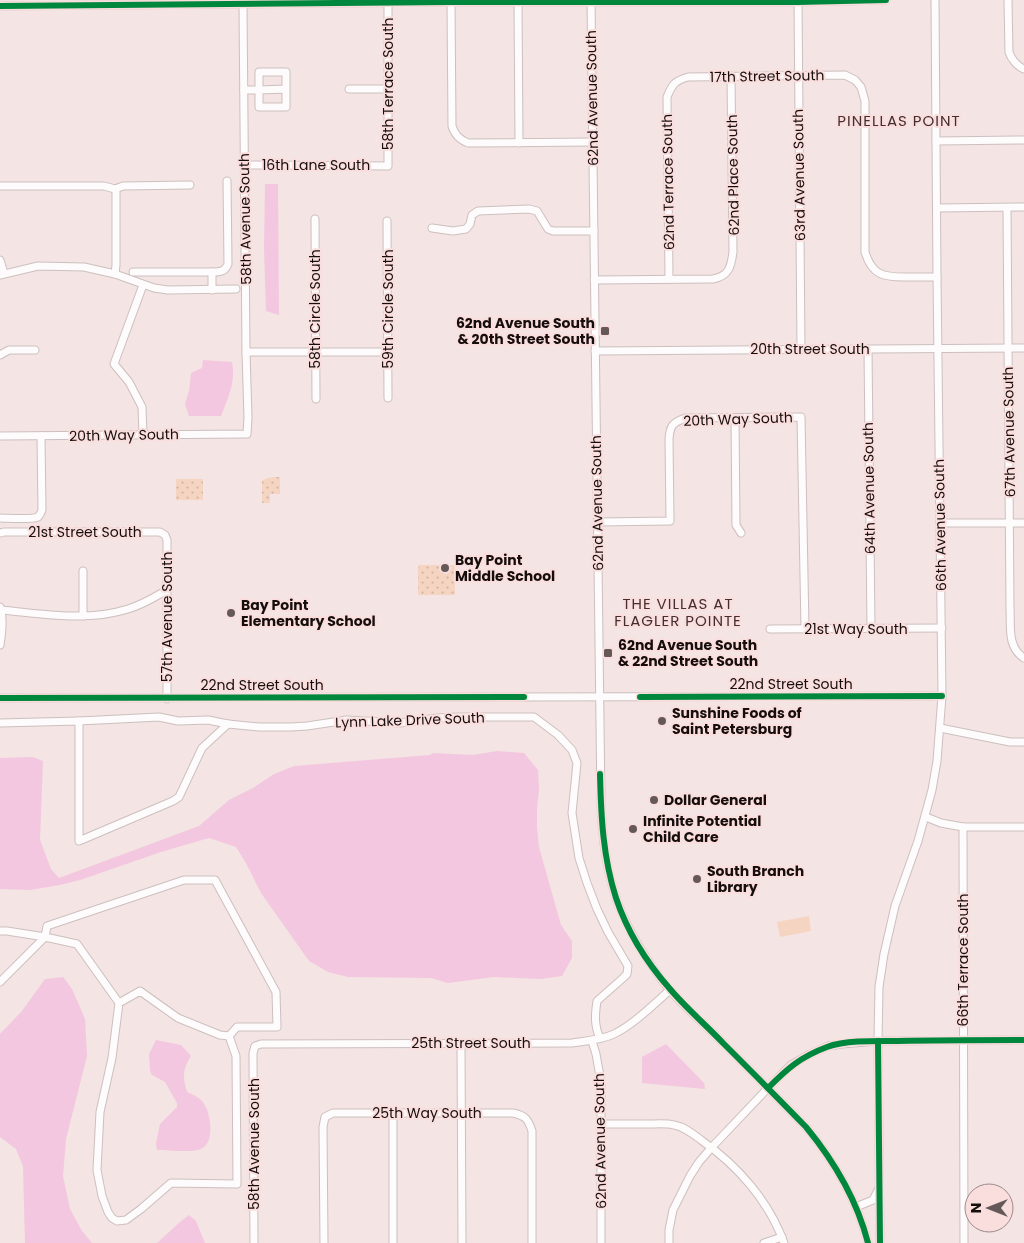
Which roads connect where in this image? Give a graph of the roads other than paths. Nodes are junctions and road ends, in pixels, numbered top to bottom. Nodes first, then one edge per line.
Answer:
1 (886, 0) edge
2 (934, 0) edge
3 (1008, 0) edge
4 (591, 1) edge
5 (798, 1) edge
6 (451, 2) junction
7 (518, 2) junction
8 (388, 3) junction
9 (243, 5) junction
10 (0, 6) edge
11 (1023, 68) edge
12 (798, 75) junction
13 (732, 76) junction
14 (672, 86) joint
15 (286, 89) junction
16 (349, 89) dead end
17 (388, 89) junction
18 (244, 90) junction
19 (258, 90) junction
20 (936, 140) junction
21 (1024, 140) edge
22 (593, 142) junction
23 (519, 143) junction
24 (244, 165) junction
25 (388, 166) joint
26 (228, 181) dead end
27 (190, 184) dead end
28 (0, 186) edge
29 (115, 189) junction
30 (1024, 207) edge
31 (937, 208) junction
32 (1007, 208) junction
33 (315, 219) dead end
34 (387, 221) dead end
35 (432, 228) dead end
36 (594, 231) junction
37 (0, 260) edge
38 (133, 272) dead end
39 (212, 272) junction
40 (2, 274) edge
41 (115, 274) junction
42 (937, 277) junction
43 (669, 279) junction
44 (594, 280) junction
45 (143, 285) junction
46 (236, 289) dead end
47 (212, 290) junction
48 (1008, 348) junction
49 (1024, 348) edge
50 (801, 349) junction
51 (868, 349) junction
52 (938, 349) junction
53 (35, 350) dead end
54 (316, 351) junction
55 (595, 351) junction
56 (246, 352) junction
57 (388, 352) junction
58 (0, 355) edge
59 (388, 398) dead end
60 (316, 399) dead end
61 (735, 418) junction
62 (247, 434) joint
63 (143, 435) junction
64 (0, 436) edge
65 (41, 436) junction
66 (0, 518) edge
67 (598, 522) junction
68 (940, 523) junction
69 (1010, 523) junction
70 (1024, 523) edge
71 (2, 532) edge
72 (741, 533) dead end
73 (165, 535) joint
74 (83, 571) dead end
75 (167, 590) junction
76 (1, 608) edge
77 (83, 616) junction
78 (871, 628) junction
79 (942, 628) junction
80 (770, 629) dead end
81 (805, 629) junction
82 (0, 645) edge
83 (1021, 656) edge
84 (942, 696) junction
85 (600, 697) junction
86 (0, 698) edge
87 (166, 699) junction
88 (79, 721) junction
89 (0, 723) edge
90 (228, 724) junction
91 (940, 728) junction
92 (1024, 742) edge
93 (926, 817) junction
94 (963, 827) junction
95 (1024, 828) edge
96 (0, 931) edge
97 (44, 937) junction
98 (0, 982) edge
99 (670, 990) junction
100 (119, 1003) junction
101 (229, 1036) junction
102 (600, 1038) junction
103 (964, 1040) junction
104 (1024, 1040) edge
105 (592, 1041) junction
106 (878, 1041) junction
107 (461, 1044) junction
108 (255, 1046) joint
109 (768, 1088) junction
110 (462, 1113) junction
111 (393, 1114) junction
112 (601, 1124) junction
113 (712, 1147) junction
114 (880, 1187) junction
115 (856, 1207) junction
116 (783, 1240) edge
117 (254, 1243) edge
118 (324, 1243) edge
119 (393, 1243) edge
120 (462, 1243) edge
121 (532, 1243) edge
122 (601, 1243) edge
123 (669, 1243) edge
124 (764, 1243) edge
125 (868, 1243) edge
126 (880, 1243) edge
127 (964, 1243) edge

1 - 5 street
2 - 20 street, 66th Avenue South
3 - 11 street
4 - 5 street
4 - 7 street
4 - 22 street, 62nd Avenue South
5 - 12 street, 63rd Avenue South
6 - 7 street
6 - 8 street
6 - 23 street
7 - 23 street
8 - 9 street
8 - 17 street, 58th Terrace South
9 - 10 street
9 - 18 street, 58th Avenue South
12 - 13 street, 17th Street South
12 - 42 street, 17th Street South
12 - 50 street, 63rd Avenue South
13 - 14 street, 17th Street South
13 - 43 street, 62nd Place South
14 - 43 street, 62nd Terrace South
15 - 19 street
15 - 19 street
15 - 19 street
16 - 17 street
17 - 25 street, 58th Terrace South
18 - 19 street
18 - 24 street, 58th Avenue South
20 - 21 street
20 - 31 street, 66th Avenue South
22 - 23 street
22 - 36 street, 62nd Avenue South
24 - 25 street, 16th Lane South
24 - 56 street, 58th Avenue South
26 - 39 street
27 - 29 street
28 - 29 street
29 - 41 street
30 - 32 street
31 - 32 street
31 - 42 street, 66th Avenue South
32 - 48 street, 67th Avenue South
33 - 54 street, 58th Circle South
34 - 57 street, 59th Circle South
35 - 36 street
36 - 44 street, 62nd Avenue South
37 - 40 street
38 - 39 street
39 - 47 street
40 - 41 street
41 - 45 street
42 - 52 street, 66th Avenue South
43 - 44 street
44 - 55 street, 62nd Avenue South
45 - 47 street
45 - 63 street
46 - 47 street
48 - 49 street, 20th Street South
48 - 52 street, 20th Street South
48 - 69 street, 67th Avenue South
50 - 51 street, 20th Street South
50 - 55 street, 20th Street South
51 - 52 street, 20th Street South
51 - 78 street, 64th Avenue South
52 - 68 street, 66th Avenue South
53 - 58 street
54 - 56 street
54 - 57 street
54 - 60 street, 58th Circle South
55 - 67 street, 62nd Avenue South
56 - 62 street, 58th Avenue South
57 - 59 street, 59th Circle South
61 - 67 street, 20th Way South
61 - 72 street
61 - 81 street, 20th Way South
62 - 63 street, 20th Way South
63 - 65 street, 20th Way South
64 - 65 street, 20th Way South
65 - 66 street
67 - 85 street, 62nd Avenue South
68 - 69 street
68 - 79 street, 66th Avenue South
69 - 70 street
69 - 83 street, 67th Avenue South
71 - 73 street, 21st Street South
73 - 75 street, 57th Avenue South
74 - 77 street
75 - 77 street
75 - 87 street, 57th Avenue South
76 - 77 street
76 - 82 street
78 - 79 street, 21st Way South
78 - 81 street, 21st Way South
79 - 84 street, 66th Avenue South
80 - 81 street, 21st Way South
84 - 85 street, 22nd Street South
84 - 91 street, 66th Avenue South
85 - 87 street, 22nd Street South
85 - 99 street, 62nd Avenue South
86 - 87 street, 22nd Street South
88 - 89 street
88 - 90 street
88 - 90 street
90 - 102 street, Lynn Lake Drive South
91 - 92 street
91 - 93 street, 66th Avenue South
93 - 94 street
93 - 106 street, 66th Avenue South
94 - 95 street
94 - 103 street, 66th Terrace South
96 - 97 street
97 - 98 street
97 - 100 street
97 - 101 street
99 - 102 street, 25th Street South
99 - 109 street, 62nd Avenue South
100 - 101 street
100 - 101 street
102 - 105 street, 25th Street South
103 - 104 street
103 - 106 street
103 - 127 street, 66th Terrace South
105 - 107 street, 25th Street South
105 - 112 street, 62nd Avenue South
106 - 109 street
106 - 114 street, 66th Avenue South
107 - 108 street, 25th Street South
107 - 110 street
108 - 117 street, 58th Avenue South
109 - 113 street
109 - 115 street, 62nd Avenue South
110 - 111 street, 25th Way South
110 - 120 street
110 - 121 street, 25th Way South
111 - 118 street, 25th Way South
111 - 119 street
112 - 113 street
112 - 122 street, 62nd Avenue South
113 - 116 street
113 - 123 street
114 - 115 street
114 - 126 street, 66th Avenue South
115 - 125 street, 62nd Avenue South
116 - 124 street

